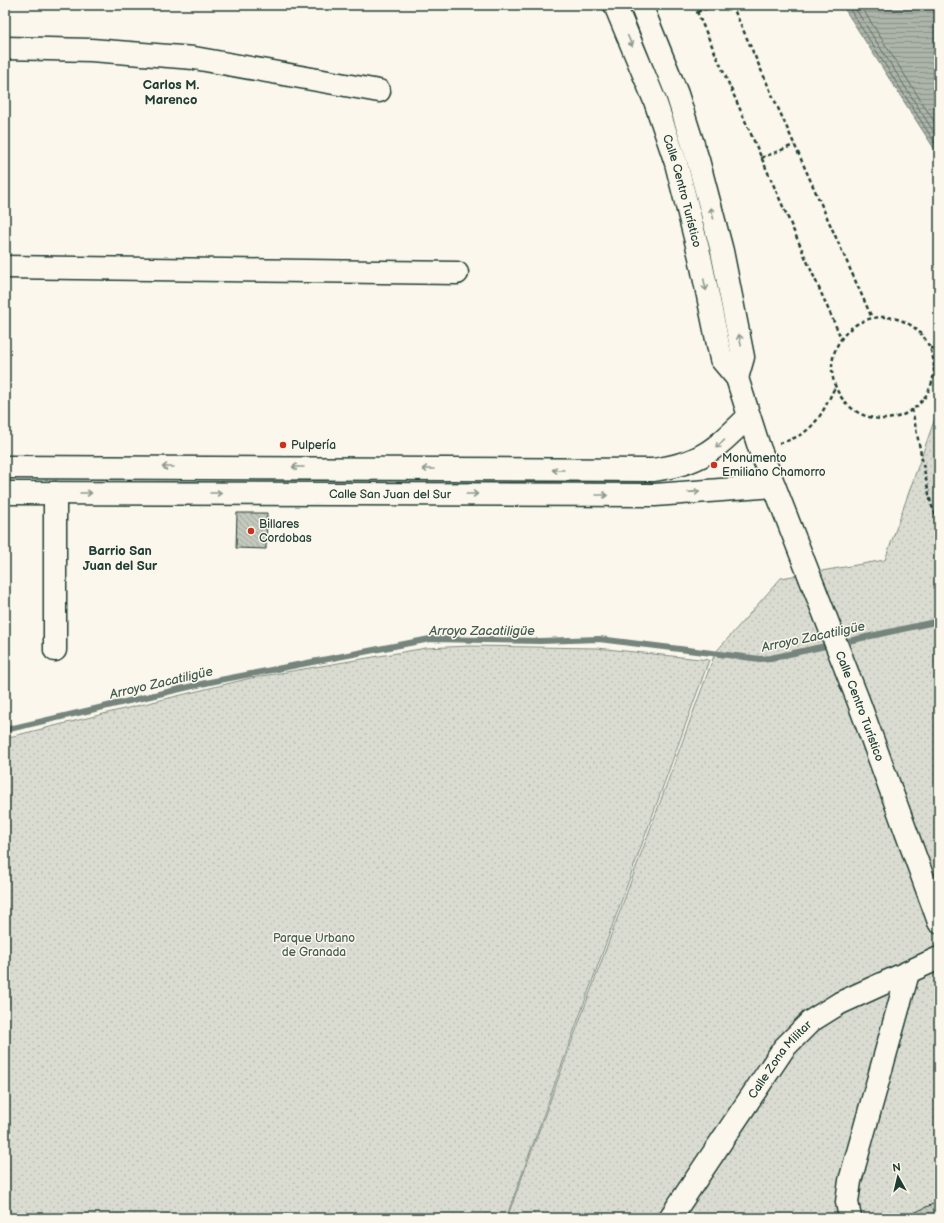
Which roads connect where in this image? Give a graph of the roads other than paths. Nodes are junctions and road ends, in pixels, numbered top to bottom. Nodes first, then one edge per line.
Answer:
1 (615, 5) edge
2 (641, 5) edge
3 (5, 48) edge
4 (379, 91) dead end
5 (677, 94) junction
6 (655, 101) junction
7 (722, 252) junction
8 (700, 257) junction
9 (5, 267) edge
10 (457, 273) dead end
11 (737, 378) junction
12 (748, 417) junction
13 (5, 467) edge
14 (267, 467) junction
15 (653, 470) junction
16 (774, 486) junction
17 (5, 493) edge
18 (55, 493) junction
19 (266, 493) junction
20 (655, 495) junction
21 (55, 650) dead end
22 (939, 922) edge
23 (939, 958) edge
24 (908, 973) junction
25 (670, 1218) edge
26 (850, 1218) edge

1 -> 6 street, Calle Centro Turístico
2 - 5 street, Calle Centro Turístico
3 - 4 street
5 - 6 street
7 -> 5 street, Calle Centro Turístico
6 - 8 street, Calle Centro Turístico
7 - 8 street
11 -> 7 street, Calle Centro Turístico
8 -> 11 street, Calle Centro Turístico
9 - 10 street
11 - 12 street, Calle Centro Turístico
12 -> 15 street
12 - 16 street, Calle Centro Turístico
14 -> 13 street
15 -> 14 street
14 - 19 street
15 - 20 street
20 -> 16 street, Calle San Juan del Sur
16 - 22 street, Calle Centro Turístico
17 - 18 street, Calle San Juan del Sur
18 -> 19 street, Calle San Juan del Sur
18 - 21 street
19 -> 20 street, Calle San Juan del Sur
23 - 24 street, Calle Zona Militar
24 - 25 street, Calle Zona Militar
24 - 26 street

